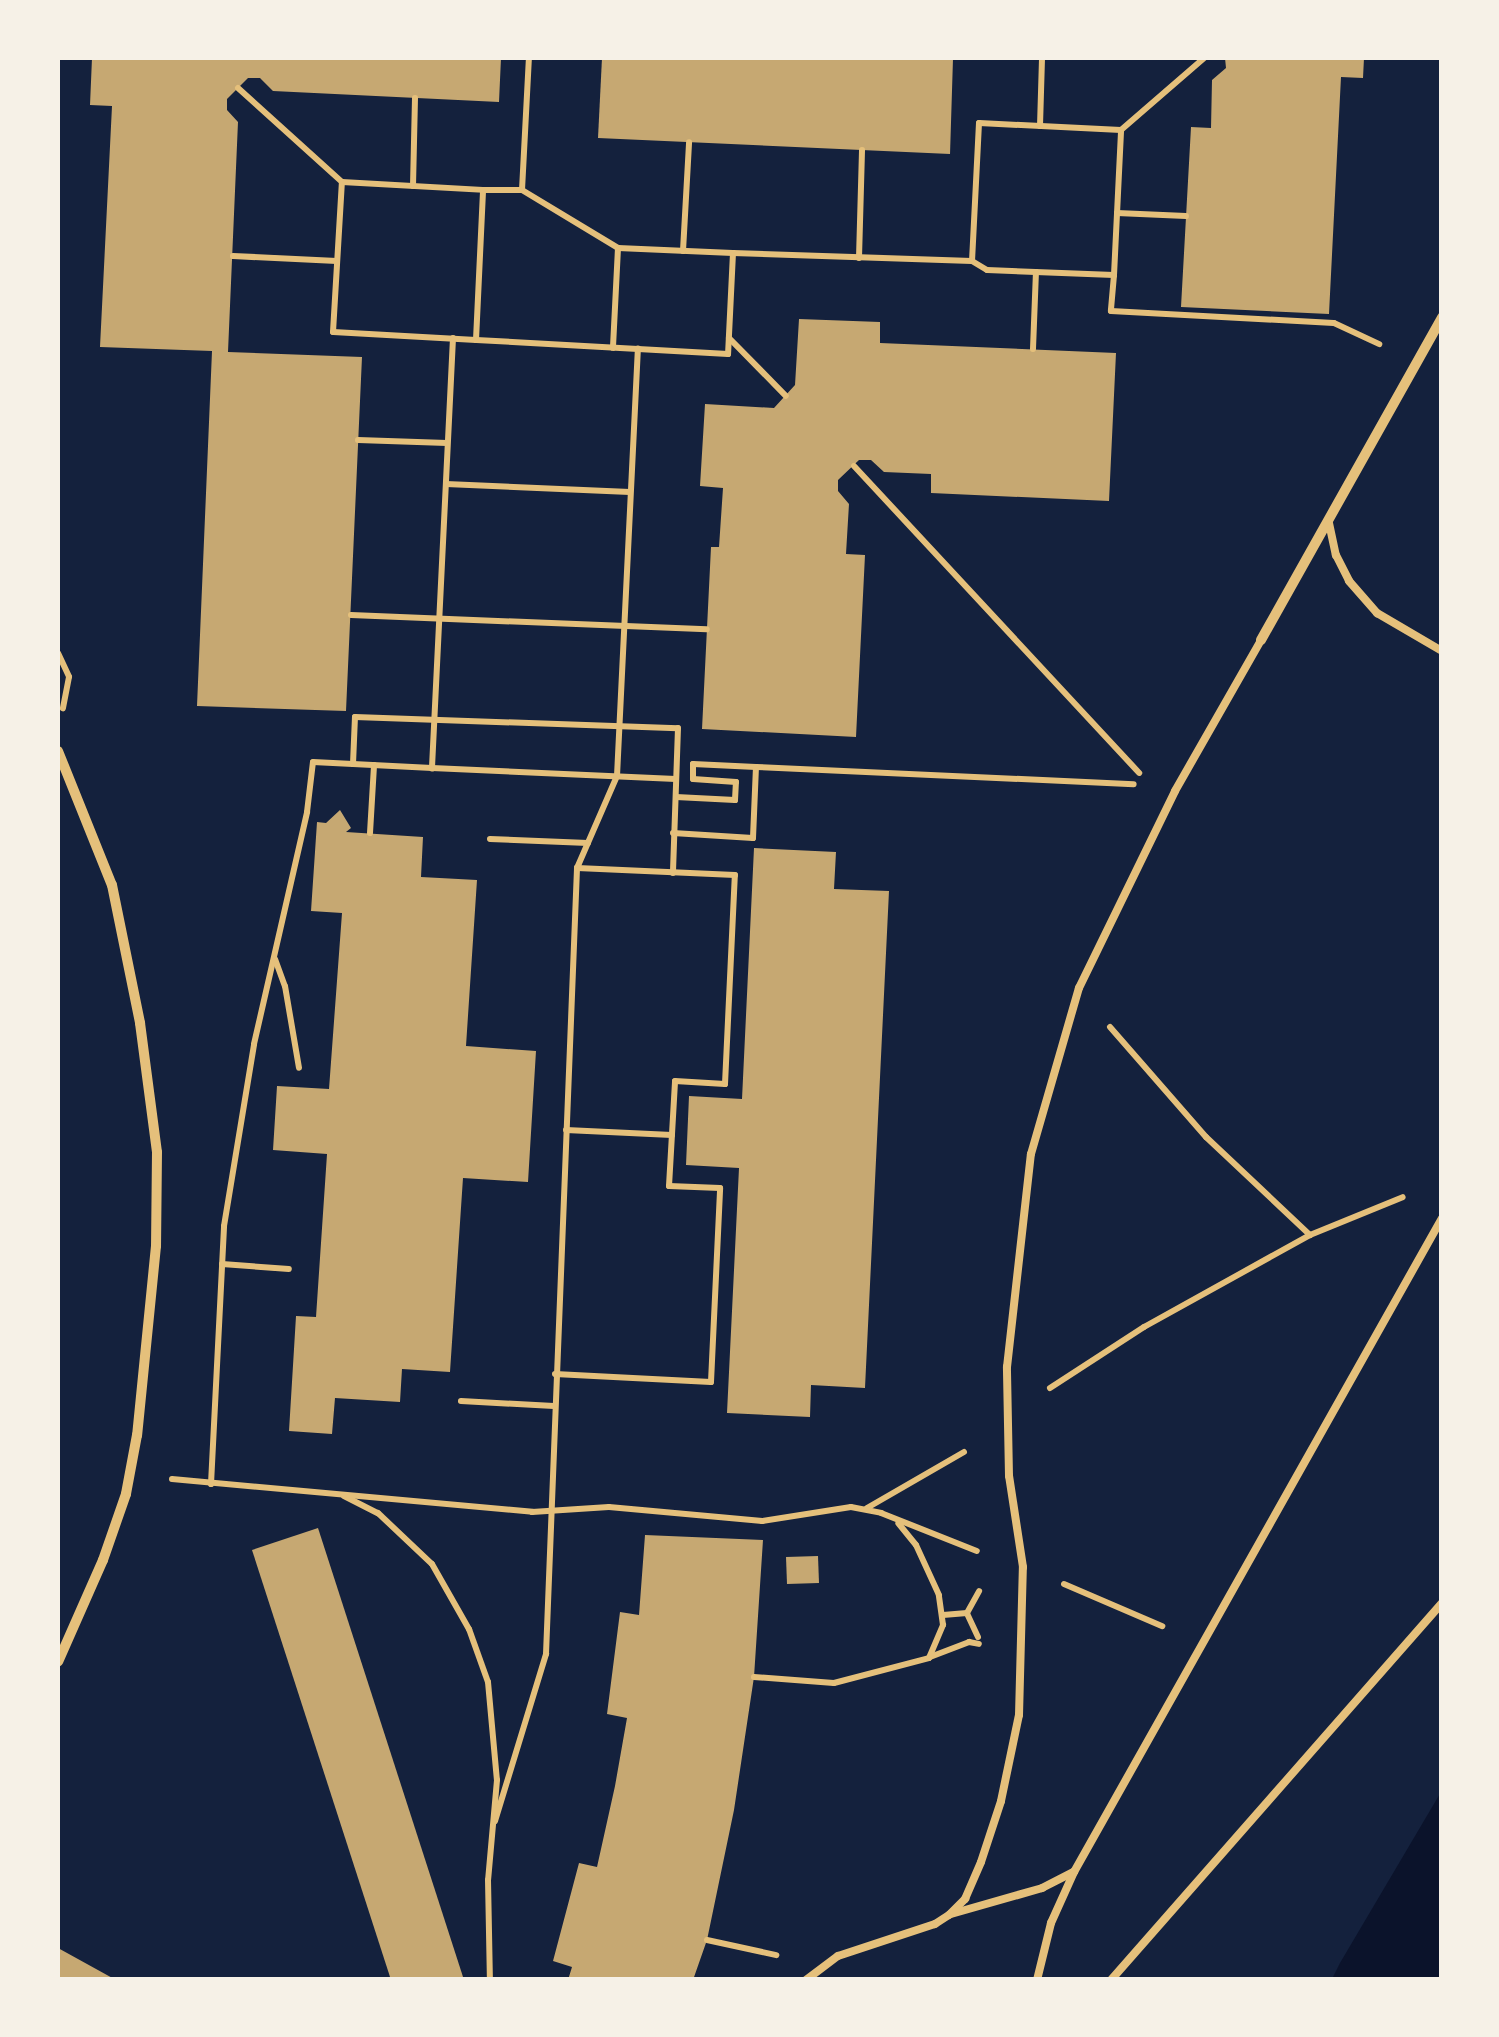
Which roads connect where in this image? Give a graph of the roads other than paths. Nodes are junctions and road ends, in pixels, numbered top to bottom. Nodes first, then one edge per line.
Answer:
1 (1442, 317) edge
2 (1329, 523) junction
3 (1261, 640) joint
4 (1442, 651) edge
5 (58, 750) edge
6 (1442, 1218) edge
7 (1442, 1603) edge
8 (58, 1662) edge
9 (1074, 1872) junction
10 (949, 1915) junction
11 (810, 1976) edge
12 (1036, 1980) edge
13 (1111, 1980) edge

1 - 2 street
2 - 3 street
2 - 4 lane
3 - 10 lane
5 - 8 street
6 - 9 lane
7 - 13 lane
9 - 10 lane
9 - 12 lane
10 - 11 lane

